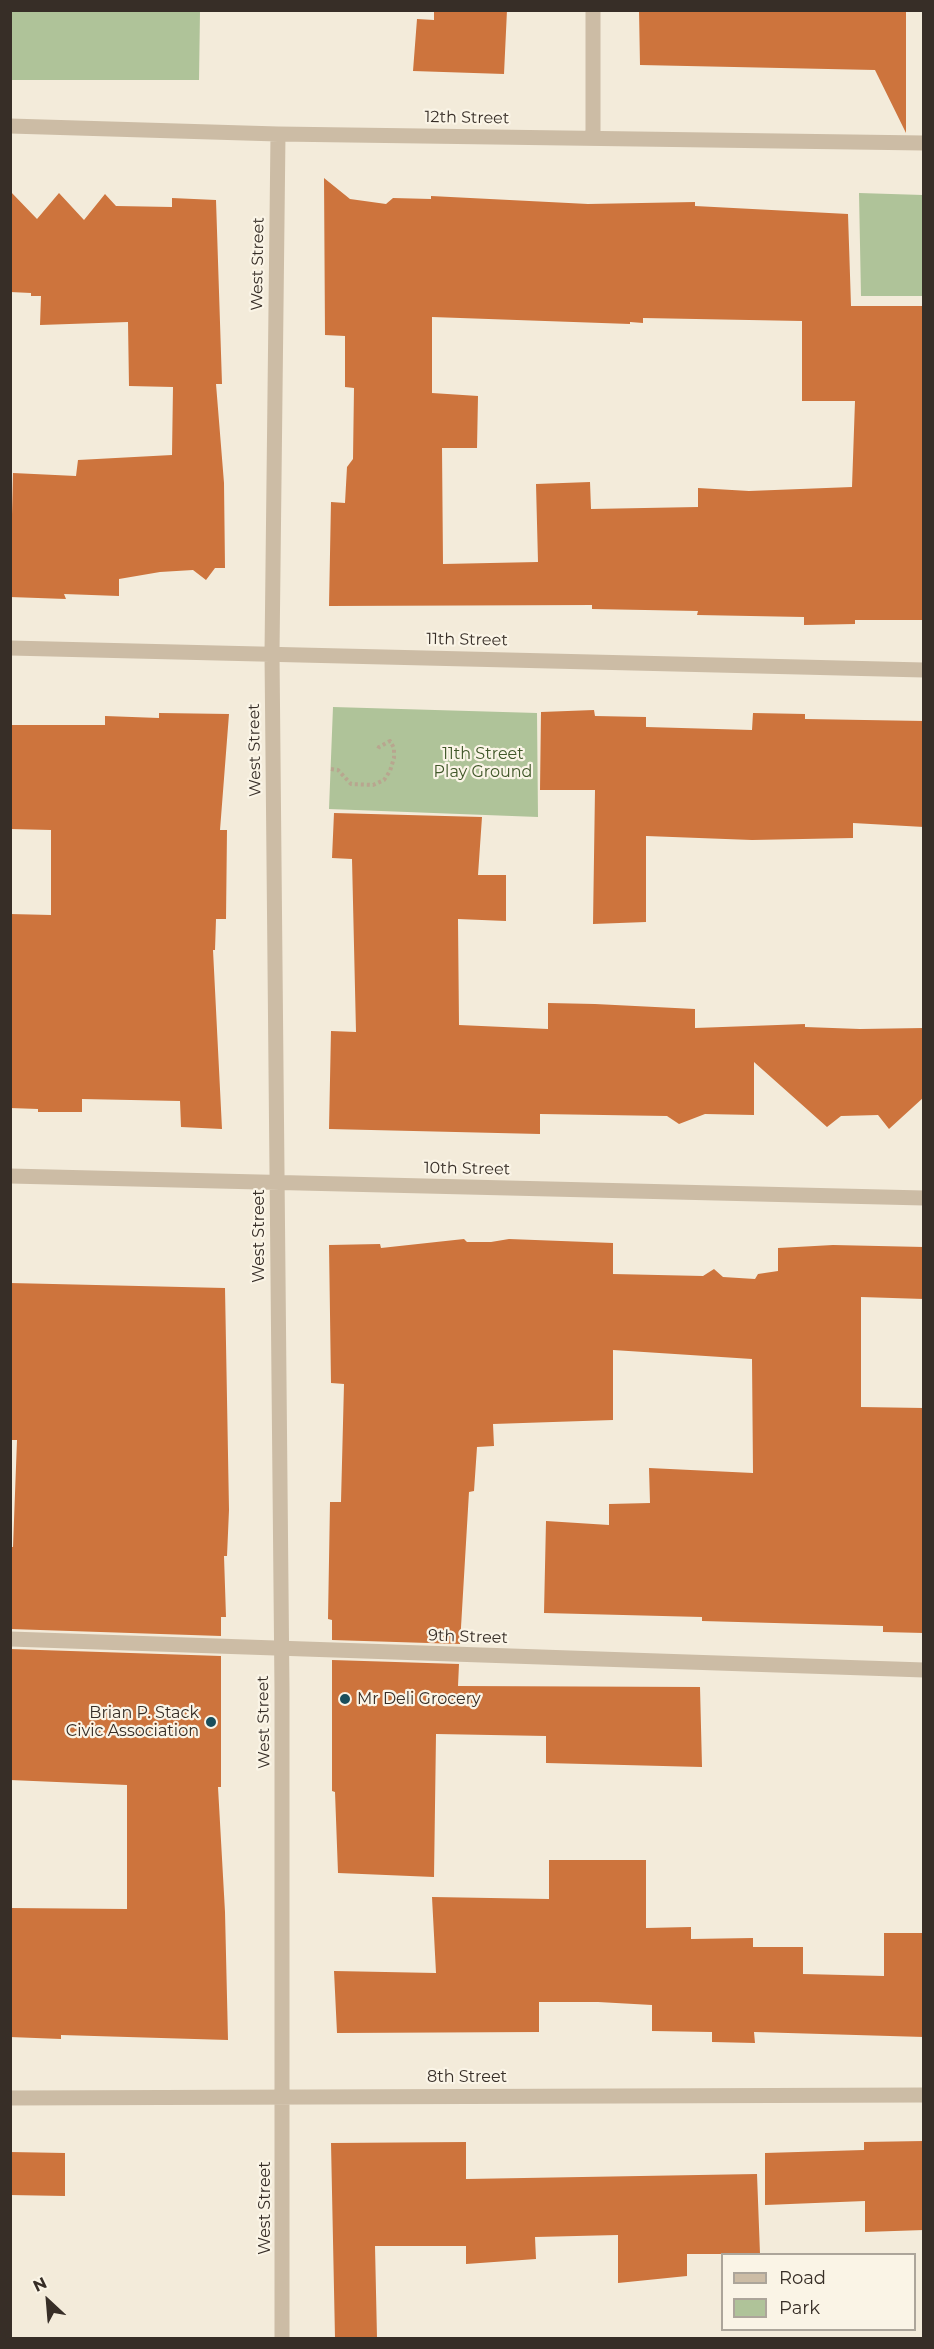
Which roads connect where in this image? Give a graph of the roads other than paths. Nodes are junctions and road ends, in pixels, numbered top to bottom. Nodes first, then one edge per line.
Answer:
1 (593, 10) edge
2 (10, 126) edge
3 (278, 134) junction
4 (593, 137) junction
5 (924, 143) edge
6 (10, 648) edge
7 (272, 653) junction
8 (924, 670) edge
9 (10, 1176) edge
10 (277, 1182) junction
11 (924, 1198) edge
12 (10, 1639) edge
13 (280, 1646) junction
14 (924, 1670) edge
15 (284, 2095) junction
16 (924, 2095) edge
17 (10, 2098) edge
18 (282, 2338) edge

1 - 4 street
2 - 3 street, 12th Street
3 - 4 street, 12th Street
3 - 7 street, West Street
4 - 5 street, 12th Street
6 - 7 street, 11th Street
7 - 8 street, 11th Street
7 - 10 street, West Street
9 - 10 street, 10th Street
10 - 11 street, 10th Street
10 - 13 street, West Street
12 - 13 street, 9th Street
13 - 14 street, 9th Street
13 - 15 street, West Street
15 - 16 street, 8th Street
15 - 17 street, 8th Street
15 - 18 street, West Street

